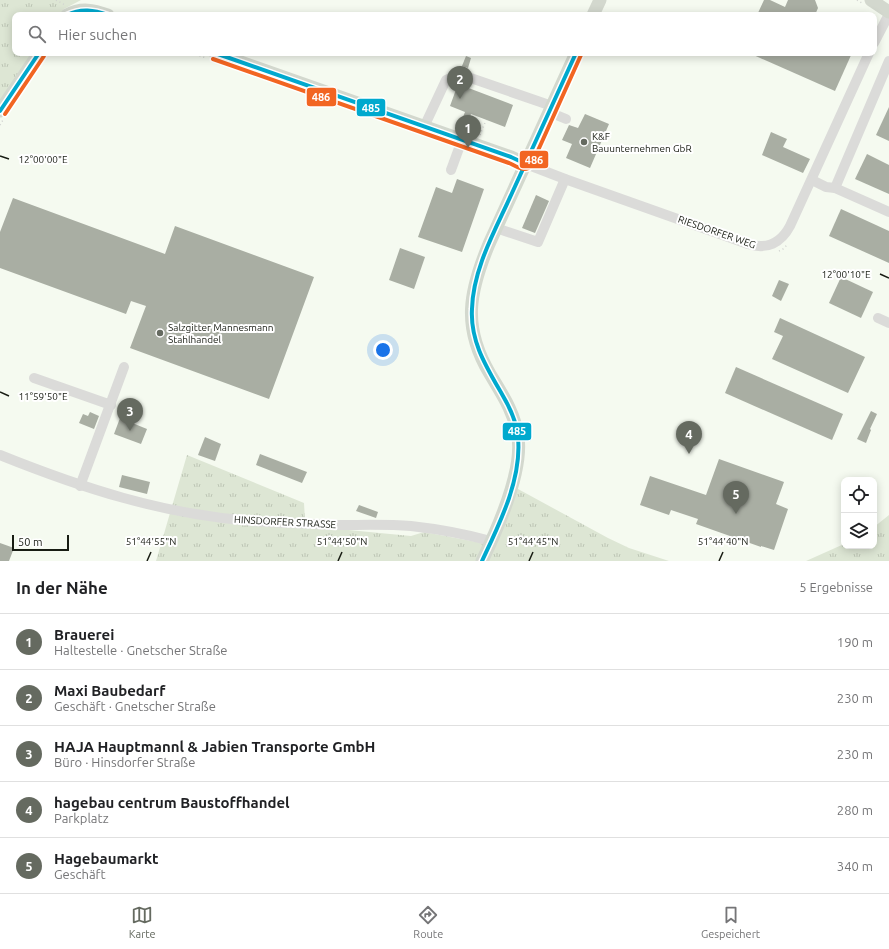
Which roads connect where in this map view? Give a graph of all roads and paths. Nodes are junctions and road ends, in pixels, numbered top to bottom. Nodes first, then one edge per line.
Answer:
1 (56, 0) edge
2 (600, 0) edge
3 (871, 0) edge
4 (65, 10) edge
5 (74, 12) edge
6 (99, 12) edge
7 (594, 12) edge
8 (889, 13) edge
9 (877, 37) edge
10 (37, 56) edge
11 (223, 56) edge
12 (575, 56) edge
13 (868, 56) edge
14 (889, 61) edge
15 (551, 109) junction
16 (0, 111) edge
17 (566, 119) dead end
18 (486, 120) dead end
19 (424, 127) junction
20 (462, 140) junction
21 (476, 145) junction
22 (526, 164) junction
23 (451, 170) dead end
24 (565, 179) junction
25 (812, 180) junction
26 (835, 188) junction
27 (889, 212) edge
28 (496, 228) junction
29 (790, 242) dead end
30 (777, 251) dead end
31 (878, 318) dead end
32 (889, 323) edge
33 (124, 367) dead end
34 (34, 378) dead end
35 (111, 405) junction
36 (0, 455) edge
37 (80, 486) junction
38 (491, 541) junction
39 (482, 561) edge

1 - 4 path
2 - 7 main road
3 - 8 main road
5 - 6 main road
8 - 9 street
10 - 16 main road
11 - 19 main road
12 - 15 main road
13 - 25 street, RIESDORFER WEG
14 - 26 street
15 - 17 street
15 - 19 street
15 - 22 main road
18 - 21 path
19 - 20 main road
20 - 21 main road
20 - 23 street
21 - 22 main road
22 - 24 street, RIESDORFER WEG
22 - 28 main road
24 - 25 street, RIESDORFER WEG
24 - 28 street
25 - 26 street
26 - 27 street
28 - 38 main road
29 - 30 path
31 - 32 street
33 - 35 street
34 - 35 street
35 - 37 street
36 - 37 street, HINSDORFER STRASSE
37 - 38 street, HINSDORFER STRASSE
38 - 39 main road

